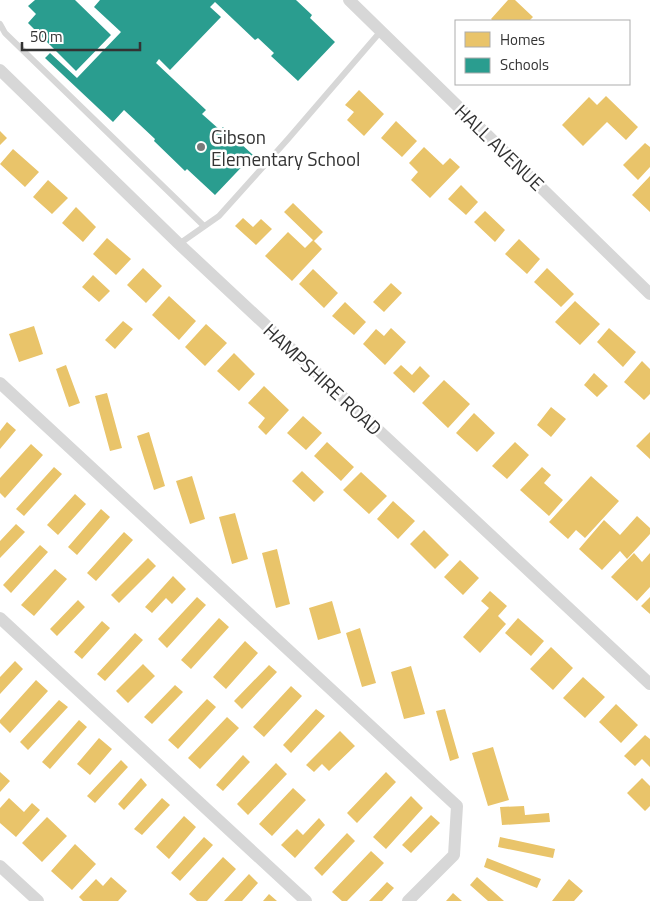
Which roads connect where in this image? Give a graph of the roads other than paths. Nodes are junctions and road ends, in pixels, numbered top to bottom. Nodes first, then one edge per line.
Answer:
1 (349, 0) edge
2 (0, 24) edge
3 (381, 31) junction
4 (0, 70) edge
5 (204, 226) junction
6 (179, 244) junction
7 (650, 294) edge
8 (0, 383) edge
9 (0, 618) edge
10 (650, 684) edge
11 (0, 866) edge
12 (38, 901) edge
13 (306, 901) edge
14 (408, 901) edge

1 - 3 street, HALL AVENUE
2 - 5 lane
3 - 5 lane
3 - 7 street, HALL AVENUE
4 - 6 street, HAMPSHIRE ROAD
5 - 6 lane
6 - 10 street, HAMPSHIRE ROAD
8 - 14 street
9 - 13 street
11 - 12 street

